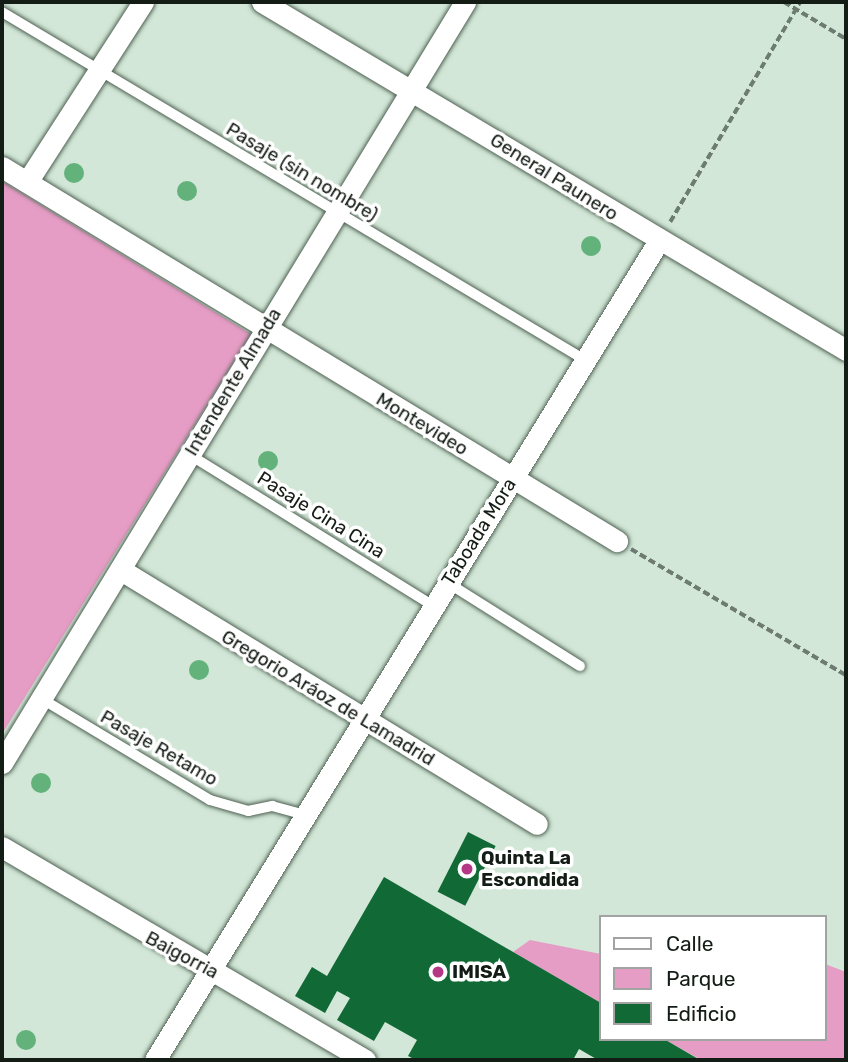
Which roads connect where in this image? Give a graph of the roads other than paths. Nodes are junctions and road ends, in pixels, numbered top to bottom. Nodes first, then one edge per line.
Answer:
1 (143, 2) edge
2 (262, 2) edge
3 (465, 2) edge
4 (2, 12) edge
5 (98, 72) junction
6 (411, 89) junction
7 (2, 167) edge
8 (27, 182) junction
9 (336, 212) junction
10 (658, 242) junction
11 (265, 328) junction
12 (846, 350) edge
13 (585, 360) junction
14 (190, 455) junction
15 (512, 479) junction
16 (617, 541) road end
17 (121, 570) junction
18 (448, 583) junction
19 (434, 606) junction
20 (580, 666) dead end
21 (42, 699) junction
22 (363, 720) junction
23 (2, 763) edge
24 (306, 815) junction
25 (537, 824) dead end
26 (2, 847) edge
27 (210, 970) junction
28 (155, 1060) edge
29 (365, 1060) edge

1 - 5 street
2 - 6 street, General Paunero
3 - 6 street, Intendente Almada
4 - 5 lane, Pasaje (sin nombre)
5 - 8 street
5 - 9 lane, Pasaje (sin nombre)
6 - 9 street, Intendente Almada
6 - 10 street, General Paunero
7 - 8 street, Montevideo
8 - 11 street, Montevideo
9 - 11 street, Intendente Almada
9 - 13 lane, Pasaje (sin nombre)
10 - 12 street, General Paunero
10 - 13 street, Taboada Mora
11 - 14 street, Intendente Almada
11 - 15 street, Montevideo
13 - 15 street, Taboada Mora
14 - 17 street, Intendente Almada
14 - 19 lane, Pasaje Cina Cina
15 - 16 street, Montevideo
15 - 18 street, Taboada Mora
17 - 21 street, Intendente Almada
17 - 22 street, Gregorio Aráoz de Lamadrid
18 - 19 street, Taboada Mora
18 - 20 lane
19 - 22 street, Taboada Mora
21 - 23 street, Intendente Almada
21 - 24 lane, Pasaje Retamo
22 - 24 street, Taboada Mora
22 - 25 street, Gregorio Aráoz de Lamadrid
24 - 27 street, Taboada Mora
26 - 27 street, Baigorria
27 - 28 street, Taboada Mora
27 - 29 street, Baigorria

